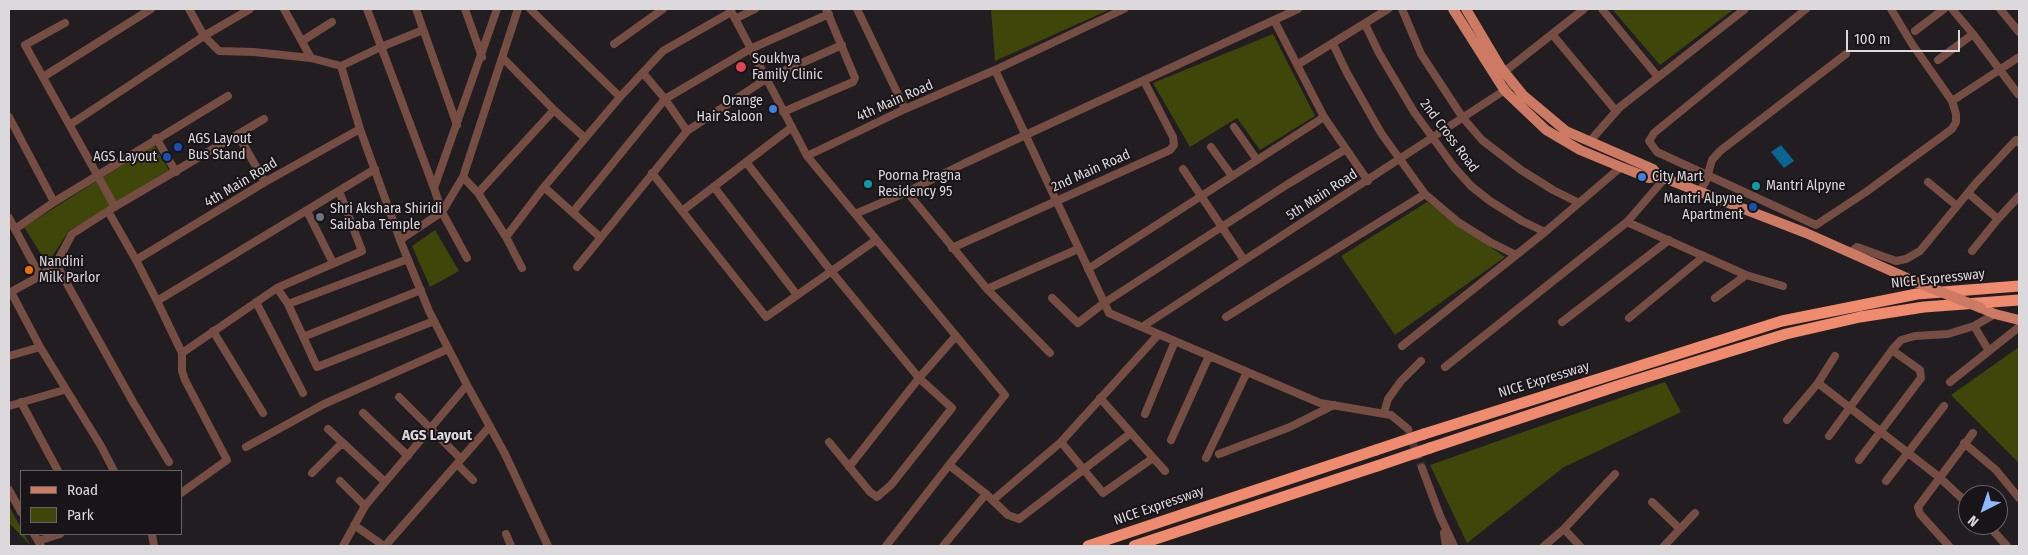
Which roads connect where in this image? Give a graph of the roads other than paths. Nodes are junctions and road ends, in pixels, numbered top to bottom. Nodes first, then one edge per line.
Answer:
1 (151, 9) edge
2 (189, 9) edge
3 (250, 9) edge
4 (284, 9) edge
5 (368, 9) edge
6 (416, 9) edge
7 (466, 9) edge
8 (498, 9) edge
9 (518, 9) edge
10 (530, 9) edge
11 (662, 9) edge
12 (755, 9) edge
13 (856, 9) edge
14 (1124, 9) edge
15 (1298, 9) edge
16 (1388, 9) edge
17 (1402, 9) edge
18 (1453, 9) edge
19 (1466, 9) edge
20 (1584, 9) edge
21 (1602, 9) edge
22 (1745, 9) edge
23 (1806, 9) edge
24 (1891, 9) edge
25 (1944, 9) edge
26 (1952, 9) edge
27 (730, 10) edge
28 (2004, 10) edge
29 (828, 12) edge
30 (735, 19) junction
31 (1274, 20) junction
32 (332, 22) dead end
33 (65, 23) dead end
34 (1365, 24) junction
35 (423, 30) junction
36 (1915, 31) dead end
37 (2019, 32) edge
38 (1552, 34) junction
39 (1974, 34) junction
40 (204, 36) junction
41 (302, 41) junction
42 (614, 44) dead end
43 (1333, 44) junction
44 (842, 45) junction
45 (381, 47) junction
46 (750, 49) junction
47 (1846, 54) dead end
48 (482, 57) junction
49 (2019, 57) edge
50 (311, 58) junction
51 (503, 58) junction
52 (1938, 60) dead end
53 (1297, 65) junction
54 (341, 66) junction
55 (995, 70) junction
56 (2000, 71) junction
57 (1504, 72) junction
58 (643, 73) junction
59 (43, 77) junction
60 (1658, 77) junction
61 (766, 79) junction
62 (1144, 81) junction
63 (1514, 84) junction
64 (1504, 91) junction
65 (2018, 94) dead end
66 (228, 96) dead end
67 (620, 97) junction
68 (665, 99) junction
69 (1952, 100) junction
70 (905, 109) junction
71 (554, 110) junction
72 (1616, 111) junction
73 (783, 112) junction
74 (9, 117) edge
75 (1324, 117) junction
76 (1462, 118) junction
77 (264, 119) dead end
78 (71, 124) junction
79 (457, 125) junction
80 (792, 127) junction
81 (1234, 127) dead end
82 (360, 129) junction
83 (687, 131) junction
84 (238, 135) junction
85 (1025, 136) junction
86 (156, 138) junction
87 (585, 138) junction
88 (1432, 138) junction
89 (2018, 140) edge
90 (1590, 141) junction
91 (1212, 147) dead end
92 (1346, 149) junction
93 (806, 156) junction
94 (1400, 159) junction
95 (1257, 160) junction
96 (746, 162) junction
97 (1621, 167) junction
98 (376, 169) junction
99 (1183, 169) dead end
100 (176, 172) junction
101 (652, 173) junction
102 (97, 175) junction
103 (1232, 176) junction
104 (1708, 176) junction
105 (463, 177) junction
106 (1662, 177) junction
107 (1368, 181) junction
108 (266, 182) junction
109 (1928, 182) dead end
110 (544, 187) junction
111 (714, 187) junction
112 (434, 188) junction
113 (339, 191) junction
114 (1700, 191) junction
115 (478, 192) junction
116 (907, 192) junction
117 (1968, 193) junction
118 (1425, 194) junction
119 (1201, 196) junction
120 (2019, 196) edge
121 (54, 202) junction
122 (1055, 202) junction
123 (1579, 203) junction
124 (1957, 206) junction
125 (115, 207) junction
126 (1774, 207) junction
127 (108, 211) junction
128 (306, 211) junction
129 (442, 212) junction
130 (573, 212) junction
131 (682, 212) junction
132 (854, 214) junction
133 (9, 218) edge
134 (1772, 219) junction
135 (1998, 219) junction
136 (1627, 222) junction
137 (1221, 227) junction
138 (15, 229) junction
139 (1545, 232) junction
140 (506, 237) junction
141 (600, 237) junction
142 (400, 240) junction
143 (876, 240) junction
144 (1669, 240) junction
145 (952, 248) junction
146 (1078, 249) junction
147 (1972, 251) dead end
148 (1850, 253) junction
149 (1516, 255) junction
150 (1704, 256) junction
151 (408, 258) junction
152 (467, 258) dead end
153 (136, 260) junction
154 (1244, 260) junction
155 (56, 264) junction
156 (333, 264) junction
157 (578, 267) dead end
158 (522, 268) dead end
159 (1088, 270) junction
160 (831, 271) junction
161 (1746, 275) junction
162 (40, 276) junction
163 (1783, 286) dead end
164 (2019, 286) edge
165 (277, 288) junction
166 (987, 289) junction
167 (421, 290) junction
168 (10, 293) edge
169 (797, 295) junction
170 (1052, 298) dead end
171 (1715, 298) dead end
172 (2019, 300) edge
173 (157, 301) junction
174 (256, 302) junction
175 (1104, 303) junction
176 (288, 304) junction
177 (1995, 314) junction
178 (1226, 317) dead end
179 (1629, 318) dead end
180 (2019, 320) edge
181 (434, 321) junction
182 (1562, 322) dead end
183 (1974, 326) junction
184 (1142, 327) junction
185 (2019, 327) edge
186 (213, 332) junction
187 (1158, 335) junction
188 (302, 337) junction
189 (955, 337) junction
190 (1175, 341) junction
191 (1402, 346) dead end
192 (40, 347) junction
193 (448, 349) junction
194 (1892, 350) junction
195 (1989, 351) junction
196 (182, 353) junction
197 (1050, 353) dead end
198 (9, 356) edge
199 (1209, 356) junction
200 (1835, 356) dead end
201 (1421, 361) dead end
202 (1445, 367) dead end
203 (1247, 372) junction
204 (919, 378) junction
205 (1950, 382) dead end
206 (1818, 383) junction
207 (467, 385) junction
208 (64, 390) junction
209 (304, 393) dead end
210 (399, 397) dead end
211 (1100, 398) junction
212 (21, 402) junction
213 (1334, 405) junction
214 (9, 406) edge
215 (1850, 406) junction
216 (1944, 406) dead end
217 (262, 413) dead end
218 (364, 413) dead end
219 (1384, 413) junction
220 (1145, 414) dead end
221 (1787, 420) dead end
222 (490, 426) junction
223 (328, 429) dead end
224 (430, 429) junction
225 (1408, 429) tunnel mouth
226 (1881, 431) junction
227 (1973, 432) dead end
228 (1131, 434) junction
229 (1829, 436) dead end
230 (1171, 440) dead end
231 (829, 442) dead end
232 (1061, 442) junction
233 (342, 443) junction
234 (1964, 443) junction
235 (246, 447) dead end
236 (1908, 452) junction
237 (1219, 454) dead end
238 (408, 456) junction
239 (1153, 458) junction
240 (1206, 458) dead end
241 (1859, 460) dead end
242 (459, 461) junction
243 (170, 462) dead end
244 (949, 465) junction
245 (849, 467) junction
246 (1083, 468) junction
247 (1422, 468) tunnel mouth
248 (57, 470) edge
249 (113, 470) edge
250 (1165, 470) dead end
251 (312, 473) dead end
252 (1615, 474) dead end
253 (1939, 476) junction
254 (473, 480) dead end
255 (1886, 481) dead end
256 (340, 482) dead end
257 (386, 482) junction
258 (9, 490) edge
259 (182, 492) edge
260 (1958, 494) edge
261 (989, 497) junction
262 (2019, 498) edge
263 (1652, 502) dead end
264 (365, 506) junction
265 (20, 510) edge
266 (1696, 513) dead end
267 (1440, 516) junction
268 (354, 525) junction
269 (1564, 529) junction
270 (1680, 529) junction
271 (506, 534) dead end
272 (56, 535) edge
273 (1997, 535) edge
274 (38, 540) edge
275 (343, 546) edge
276 (385, 546) edge
277 (511, 546) edge
278 (548, 546) edge
279 (886, 546) edge
280 (943, 546) edge
281 (1088, 546) edge
282 (1134, 546) edge
283 (1446, 546) edge
284 (1454, 546) edge
285 (1544, 546) edge
286 (1580, 546) edge
287 (1664, 546) edge
288 (1949, 546) edge
289 (2007, 546) edge

1 - 59 street
2 - 40 street
3 - 40 street
4 - 41 street
5 - 45 street
6 - 35 street
7 - 48 street
8 - 48 street
9 - 51 street
10 - 67 street
11 - 42 street
12 - 30 street
13 - 70 street
14 - 55 street, 4th Main Road
15 - 31 street
16 - 34 street
17 - 76 street
18 - 64 main road
19 - 57 main road
20 - 38 street
21 - 60 street
22 - 60 street
23 - 104 street
24 - 69 street
25 - 36 street
26 - 39 street
27 - 30 street
27 - 58 street
28 - 37 street
29 - 44 street
29 - 46 street
30 - 46 street
31 - 53 street
31 - 62 street
32 - 41 street
33 - 59 street
34 - 43 street
34 - 88 street, 2nd Cross Road
35 - 45 street
35 - 79 street
38 - 57 street
38 - 72 street
39 - 52 street
39 - 56 street
40 - 50 street
40 - 78 street
41 - 50 street
43 - 53 street
43 - 94 street
44 - 61 street
44 - 73 street
45 - 54 street
45 - 112 street
46 - 61 street
46 - 68 street
47 - 104 street
48 - 79 street
49 - 56 street
50 - 54 street
51 - 71 street
51 - 105 street
53 - 75 street
54 - 82 street
55 - 70 street, 4th Main Road
55 - 85 street
56 - 65 street
56 - 69 street
57 - 63 main road
58 - 67 street
58 - 68 street
59 - 78 street
60 - 72 street
61 - 73 street
61 - 83 street
62 - 85 street
62 - 122 street, 2nd Main Road
63 - 64 street, 5th Main Road
63 - 90 main road
64 - 76 street, 5th Main Road
64 - 97 main road
66 - 86 street
67 - 87 street
68 - 83 street
68 - 130 street
69 - 126 street
70 - 93 street, 4th Main Road
71 - 87 street
71 - 115 street
72 - 90 street
73 - 80 street
74 - 121 street
75 - 92 street
75 - 95 street
76 - 88 street, 5th Main Road
76 - 123 street
77 - 84 street
78 - 102 street
79 - 112 street
80 - 93 street
80 - 96 street
81 - 95 street
82 - 98 street
82 - 108 street, 4th Main Road
83 - 101 street
84 - 100 street
84 - 108 street
85 - 116 street
85 - 122 street
86 - 100 street
86 - 102 street
87 - 110 street
88 - 94 street, 5th Main Road
88 - 139 street, 2nd Cross Road
89 - 117 street
90 - 106 main road
91 - 103 street
92 - 107 street
92 - 137 street
93 - 132 street
94 - 107 street, 5th Main Road
94 - 118 street
95 - 103 street
96 - 111 street
96 - 160 street
97 - 106 main road
97 - 123 street
98 - 113 street
98 - 142 street
99 - 119 street
100 - 125 street
101 - 131 street
101 - 141 street
102 - 121 street
102 - 125 street
103 - 119 street
104 - 114 street
104 - 126 street
105 - 115 street
105 - 129 street
106 - 114 main road
106 - 136 street
107 - 154 street, 5th Main Road
108 - 153 street, 4th Main Road
109 - 124 street
110 - 130 street
110 - 140 street
111 - 131 street
111 - 169 street
112 - 129 street
113 - 128 street
113 - 156 street
114 - 134 main road
115 - 140 street
116 - 132 street
116 - 145 street
117 - 124 street
117 - 135 street
118 - 149 street
118 - 178 street
119 - 137 street
119 - 159 street
120 - 135 street
121 - 138 street
122 - 145 street, 2nd Main Road
122 - 146 street
123 - 139 street
124 - 148 street
125 - 127 street
126 - 134 street
127 - 153 street
127 - 155 street
128 - 156 street
128 - 173 street
129 - 142 street
129 - 152 street
130 - 141 street
131 - 169 street
132 - 143 street
133 - 138 street
134 - 148 main road
135 - 147 street
136 - 144 street
136 - 202 street
137 - 154 street
137 - 175 street
138 - 162 street
139 - 149 street
140 - 158 street
141 - 157 street
142 - 151 street
143 - 160 street
143 - 189 street
144 - 150 street
144 - 182 street
145 - 166 street
146 - 159 street
146 - 166 street
148 - 177 main road, bridge
149 - 191 street
150 - 161 street
150 - 179 street
151 - 167 street
151 - 176 street
153 - 173 street
154 - 184 street, 5th Main Road
155 - 162 street
155 - 243 street
156 - 165 street
159 - 175 street
160 - 169 street
160 - 204 street
161 - 163 street
161 - 171 street
162 - 168 street
164 - 281 highway, NICE Expressway, bridge
165 - 174 street
165 - 176 street
166 - 197 street
167 - 181 street
167 - 188 street
168 - 192 street
170 - 175 street
172 - 282 highway, NICE Expressway, bridge
173 - 196 street
174 - 186 street
174 - 209 street
175 - 184 street
176 - 188 street
177 - 180 main road
177 - 183 street
181 - 188 street
181 - 193 street
183 - 194 street
183 - 195 street
184 - 187 street
185 - 195 street
186 - 196 street
186 - 217 street
187 - 190 street
187 - 211 street
189 - 204 street
189 - 244 street
190 - 199 street
190 - 220 street
192 - 198 street
192 - 208 street
193 - 207 street
193 - 235 street
194 - 215 street
194 - 226 street
195 - 205 street
196 - 259 street
199 - 203 street
199 - 230 street
200 - 206 street
201 - 219 street
203 - 213 street
203 - 240 street
204 - 245 street
204 - 245 street
206 - 215 street
206 - 221 street
207 - 222 street
207 - 224 street
208 - 212 street
208 - 249 street
210 - 224 street
211 - 228 street
211 - 232 street
212 - 214 street
212 - 248 street
213 - 219 street
213 - 237 street
215 - 226 street
215 - 229 street
216 - 236 street
218 - 238 street
219 - 225 street
222 - 242 street
222 - 278 street
223 - 233 street
224 - 238 street
224 - 242 street
226 - 236 street
226 - 241 street
227 - 234 street
228 - 239 street
228 - 246 street
231 - 245 street
232 - 246 street
232 - 261 street
233 - 251 street
233 - 257 street
234 - 253 street
234 - 262 street
236 - 253 street
236 - 255 street
238 - 257 street
239 - 246 street
239 - 250 street
242 - 254 street
242 - 276 street
244 - 261 street
244 - 279 street
246 - 261 street
247 - 267 street
252 - 269 street
253 - 260 street
253 - 288 street
256 - 264 street
257 - 264 street
258 - 265 street
261 - 280 street
263 - 270 street
264 - 268 street
266 - 270 street
267 - 283 street
267 - 284 street
268 - 275 street
268 - 276 street
269 - 285 street
269 - 286 street
270 - 287 street
271 - 277 street
272 - 274 street
273 - 289 street

